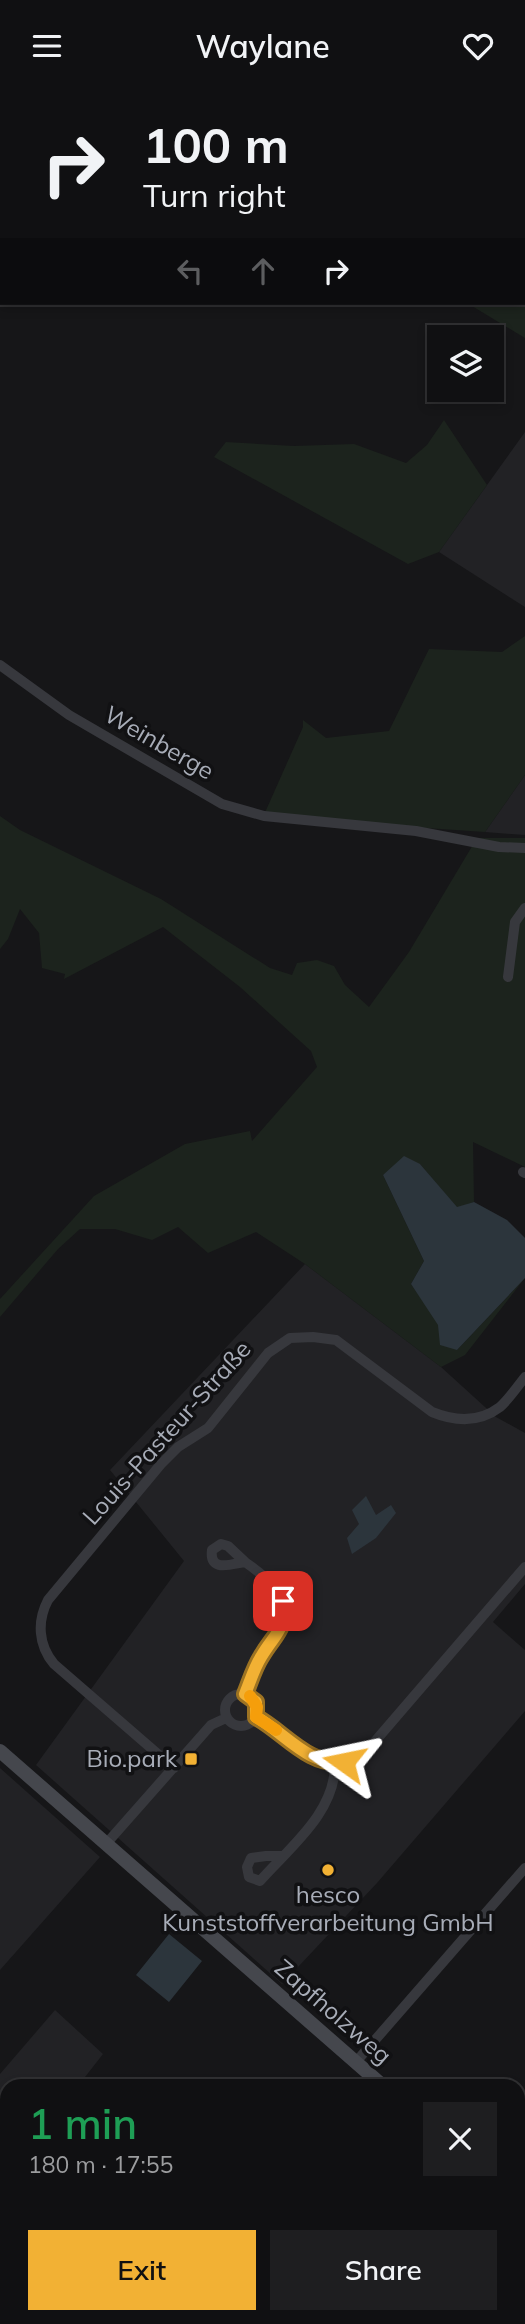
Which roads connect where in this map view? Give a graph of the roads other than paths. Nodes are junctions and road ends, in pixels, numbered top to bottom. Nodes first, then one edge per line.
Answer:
1 (0, 665) edge
2 (525, 848) edge
3 (525, 908) edge
4 (508, 977) dead end
5 (525, 1377) edge
6 (245, 1562) dead end
7 (525, 1567) edge
8 (245, 1694) junction
9 (256, 1717) junction
10 (226, 1718) junction
11 (0, 1751) edge
12 (335, 1763) junction
13 (174, 1768) junction
14 (106, 1844) junction
15 (282, 1856) junction
16 (525, 1868) edge
17 (355, 2063) junction
18 (374, 2079) edge

1 - 2 street, Weinberge
3 - 4 street
5 - 13 street, Louis-Pasteur-Straße
6 - 8 street
7 - 12 street
8 - 9 street
8 - 10 street
9 - 10 street
9 - 12 street
10 - 13 street
11 - 14 street, Zapfholzweg
12 - 15 street
13 - 14 street
14 - 17 street, Zapfholzweg
15 - 15 street
16 - 17 street
17 - 18 street, Zapfholzweg

